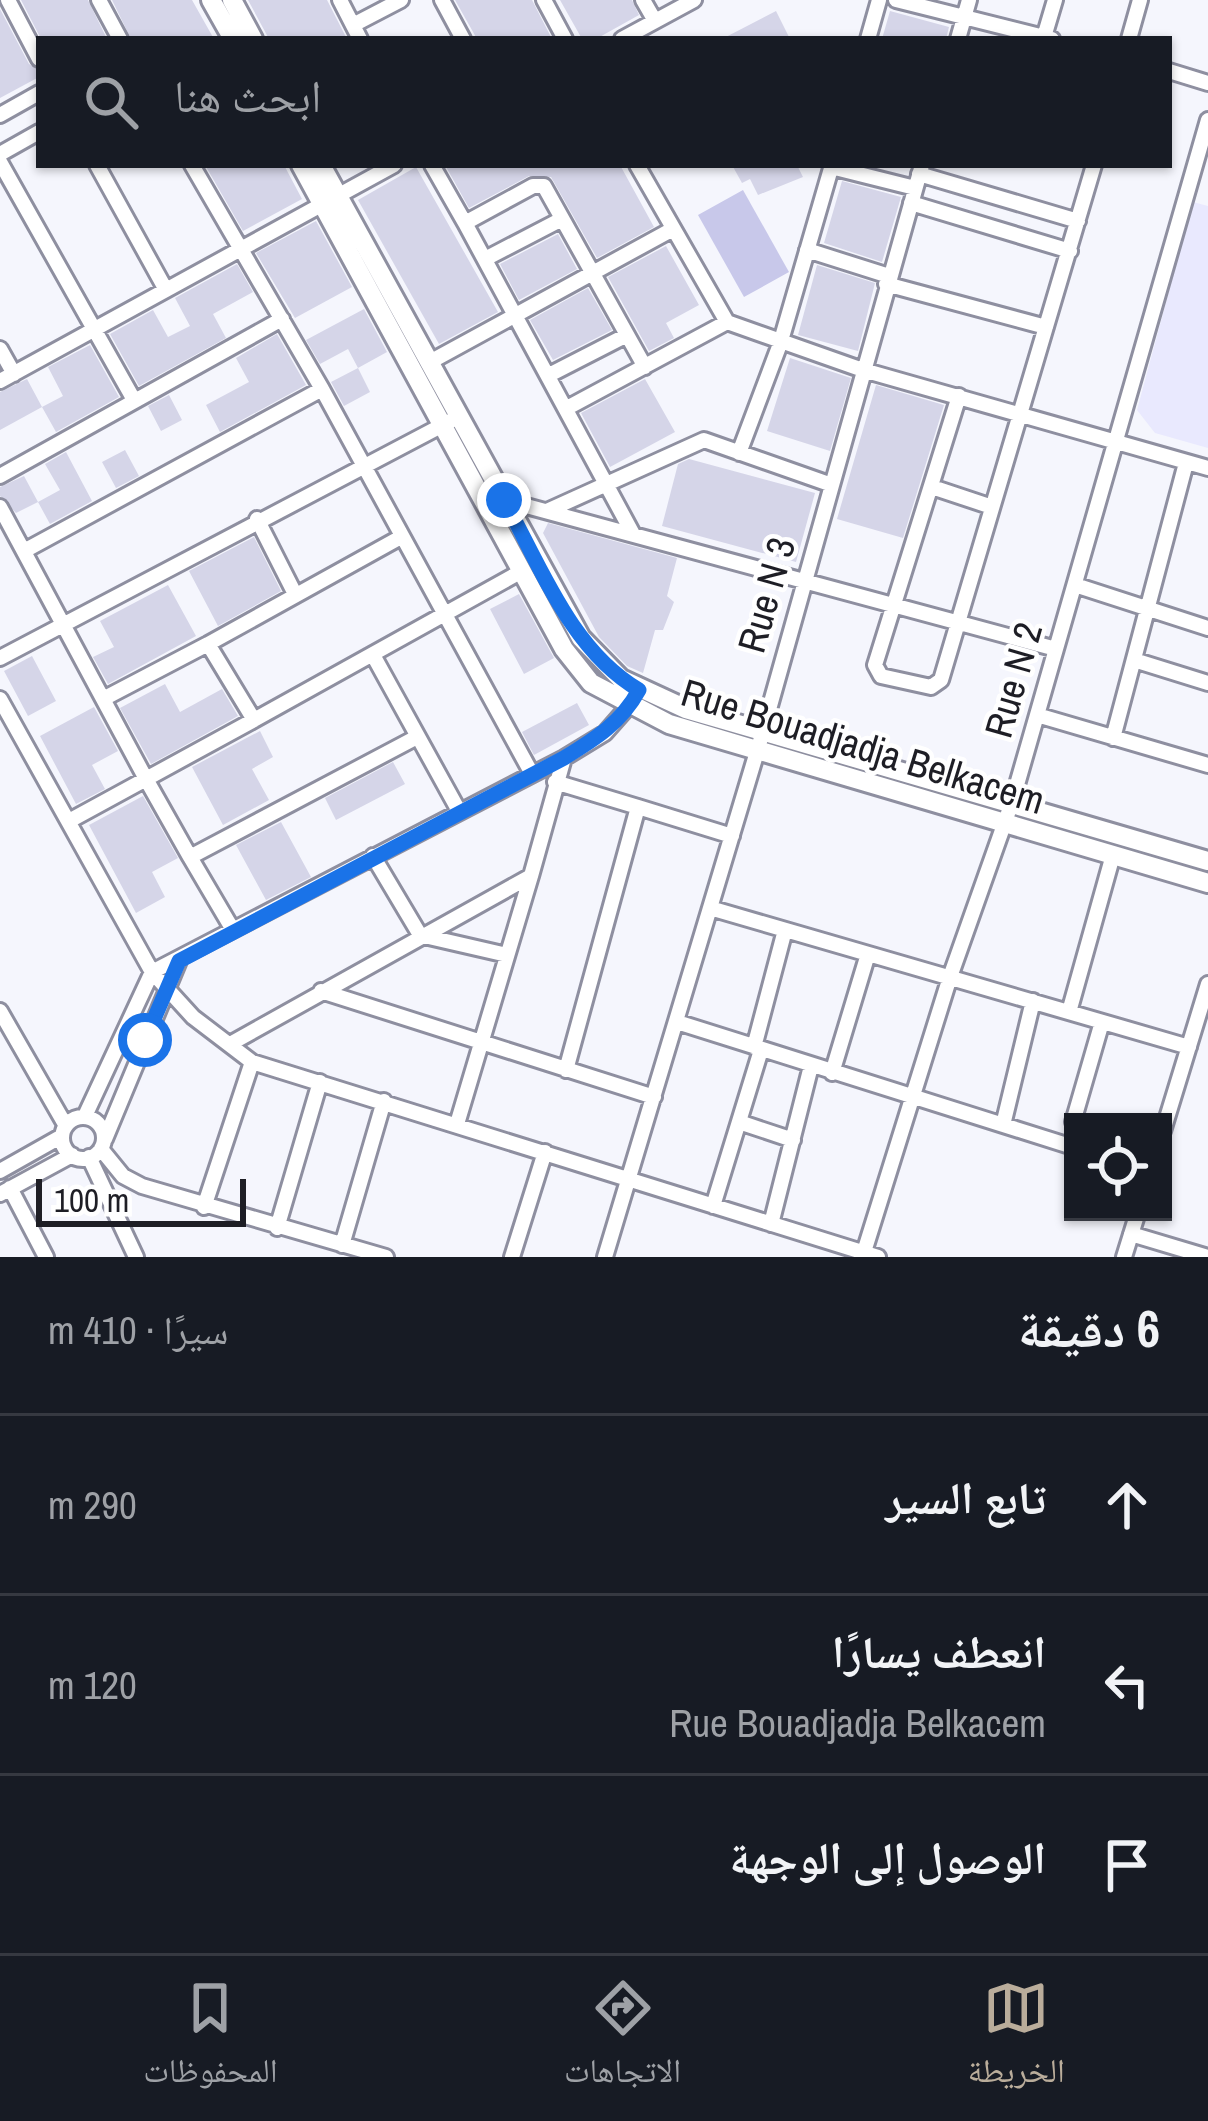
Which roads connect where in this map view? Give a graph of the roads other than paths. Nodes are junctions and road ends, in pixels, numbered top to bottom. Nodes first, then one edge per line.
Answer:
1 (8, 0) edge
2 (99, 0) edge
3 (211, 0) edge
4 (232, 0) edge
5 (340, 0) edge
6 (401, 0) edge
7 (442, 0) edge
8 (544, 0) edge
9 (643, 0) edge
10 (694, 0) edge
11 (879, 0) edge
12 (896, 0) edge
13 (969, 0) edge
14 (1055, 0) edge
15 (1140, 0) edge
16 (964, 17) junction
17 (655, 21) junction
18 (357, 32) edge
19 (461, 35) edge
20 (118, 36) edge
21 (230, 36) edge
22 (251, 36) edge
23 (563, 36) edge
24 (628, 36) edge
25 (869, 36) edge
26 (959, 36) edge
27 (1040, 36) edge
28 (1048, 36) edge
29 (1131, 36) edge
30 (36, 52) edge
31 (1172, 72) edge
32 (1208, 83) edge
33 (36, 95) edge
34 (0, 115) edge
35 (1208, 120) edge
36 (36, 134) edge
37 (0, 158) edge
38 (99, 168) edge
39 (193, 168) edge
40 (304, 168) edge
41 (322, 168) edge
42 (389, 168) edge
43 (434, 168) edge
44 (639, 168) edge
45 (830, 168) edge
46 (842, 168) edge
47 (1093, 168) edge
48 (917, 182) edge
49 (331, 201) junction
50 (562, 219) junction
51 (1078, 221) junction
52 (465, 223) junction
53 (673, 229) junction
54 (241, 250) junction
55 (807, 250) junction
56 (1070, 251) junction
57 (485, 259) junction
58 (593, 274) junction
59 (888, 280) junction
60 (166, 290) junction
61 (516, 315) junction
62 (282, 319) junction
63 (728, 322) junction
64 (1046, 327) junction
65 (93, 329) junction
66 (627, 334) junction
67 (780, 344) junction
68 (0, 349) edge
69 (428, 363) junction
70 (645, 367) junction
71 (863, 370) junction
72 (549, 375) junction
73 (7, 378) edge
74 (322, 389) junction
75 (959, 396) junction
76 (134, 400) junction
77 (567, 408) junction
78 (1018, 414) junction
79 (450, 421) junction
80 (1117, 438) junction
81 (739, 453) junction
82 (363, 463) junction
83 (1186, 463) junction
84 (1208, 468) edge
85 (0, 476) edge
86 (608, 484) junction
87 (832, 484) junction
88 (932, 488) junction
89 (504, 500) junction
90 (0, 507) edge
91 (992, 507) junction
92 (547, 511) junction
93 (256, 519) junction
94 (633, 533) junction
95 (401, 537) junction
96 (24, 551) junction
97 (522, 571) junction
98 (804, 580) junction
99 (1075, 585) junction
100 (295, 594) junction
101 (897, 604) junction
102 (1148, 609) junction
103 (443, 615) junction
104 (958, 622) junction
105 (63, 624) junction
106 (1208, 628) edge
107 (208, 644) junction
108 (1056, 649) junction
109 (373, 655) junction
110 (0, 658) edge
111 (1134, 660) junction
112 (1208, 683) edge
113 (103, 698) junction
114 (0, 699) edge
115 (634, 699) junction
116 (1037, 715) junction
117 (254, 720) junction
118 (417, 736) junction
119 (1112, 738) junction
120 (760, 740) junction
121 (564, 758) junction
122 (1208, 766) edge
123 (532, 774) junction
124 (146, 779) junction
125 (555, 782) junction
126 (1012, 802) junction
127 (638, 807) junction
128 (459, 811) junction
129 (69, 821) junction
130 (1006, 823) junction
131 (732, 836) junction
132 (1114, 855) junction
133 (190, 856) junction
134 (373, 856) junction
135 (1208, 861) edge
136 (531, 876) junction
137 (1208, 883) edge
138 (710, 908) junction
139 (785, 929) junction
140 (233, 930) junction
141 (420, 935) junction
142 (868, 954) junction
143 (507, 955) junction
144 (179, 961) junction
145 (152, 972) junction
146 (950, 977) junction
147 (1208, 984) edge
148 (169, 990) junction
149 (322, 991) junction
150 (1033, 1001) junction
151 (0, 1011) edge
152 (1069, 1012) junction
153 (677, 1022) junction
154 (1102, 1022) junction
155 (230, 1044) junction
156 (481, 1044) junction
157 (1189, 1047) junction
158 (758, 1048) junction
159 (252, 1062) junction
160 (811, 1066) junction
161 (566, 1070) junction
162 (832, 1073) junction
163 (320, 1082) junction
164 (654, 1097) junction
165 (914, 1098) junction
166 (384, 1101) junction
167 (1076, 1113) edge
168 (1169, 1113) edge
169 (85, 1117) junction
170 (739, 1122) junction
171 (457, 1124) junction
172 (1003, 1125) junction
173 (64, 1131) junction
174 (793, 1140) junction
175 (1064, 1144) edge
176 (98, 1149) junction
177 (544, 1152) junction
178 (72, 1155) junction
179 (0, 1172) edge
180 (628, 1179) junction
181 (5, 1191) edge
182 (713, 1206) junction
183 (204, 1207) junction
184 (1135, 1221) edge
185 (771, 1224) junction
186 (277, 1228) junction
187 (1131, 1234) junction
188 (342, 1245) junction
189 (871, 1255) edge
190 (46, 1257) edge
191 (136, 1257) edge
192 (386, 1257) edge
193 (512, 1257) edge
194 (604, 1257) edge
195 (1124, 1257) edge
196 (1208, 1257) edge

1 - 30 street
2 - 20 street
3 - 21 street
4 - 22 street
5 - 18 street
6 - 18 street
7 - 19 street
8 - 23 street
9 - 17 street
10 - 17 street
11 - 25 street
12 - 16 street
13 - 16 street
14 - 28 street
15 - 29 street
16 - 26 street
16 - 27 street
17 - 24 street
31 - 32 street
33 - 34 street
35 - 80 street, Rue N 2
36 - 37 street
37 - 65 street
38 - 60 street
39 - 54 street
40 - 49 street, Rue Bouadjadja Belkacem
41 - 49 street, Rue Bouadjadja Belkacem
42 - 49 street
43 - 52 street
44 - 53 street
45 - 55 street
46 - 48 street
47 - 51 street
48 - 51 street
48 - 56 street
48 - 59 street, Rue N 3
49 - 54 street
49 - 69 street, Rue Bouadjadja Belkacem
49 - 79 street, Rue Bouadjadja Belkacem
50 - 52 street
50 - 57 street
50 - 58 street
51 - 56 street
52 - 57 street
53 - 58 street
53 - 63 street
54 - 60 street
54 - 62 street
55 - 59 street
55 - 67 street
56 - 64 street
57 - 61 street
58 - 61 street
58 - 66 street
59 - 64 street
59 - 71 street, Rue N 3
60 - 65 street
61 - 69 street
61 - 72 street
62 - 74 street
62 - 76 street
63 - 67 street
63 - 70 street
64 - 78 street
65 - 73 street
65 - 76 street
66 - 70 street
66 - 72 street
67 - 71 street
67 - 81 street
68 - 73 street
69 - 79 street, Rue Bouadjadja Belkacem
70 - 77 street
71 - 75 street
71 - 87 street, Rue N 3
72 - 77 street
74 - 82 street
74 - 96 street
75 - 78 street
75 - 88 street
76 - 85 street
77 - 86 street
78 - 80 street
78 - 91 street
79 - 82 street
79 - 89 street, Rue Bouadjadja Belkacem
79 - 97 street, Rue Bouadjadja Belkacem
80 - 83 street
80 - 99 street, Rue N 2
81 - 86 street
81 - 87 street
82 - 93 street
82 - 95 street
83 - 84 street
83 - 102 street
86 - 92 street
86 - 94 street
87 - 98 street, Rue N 3
88 - 91 street
88 - 101 street
89 - 92 street
89 - 115 street, Rue Bouadjadja Belkacem
90 - 96 street
91 - 104 street
92 - 94 street
93 - 100 street
93 - 105 street
94 - 98 street
95 - 100 street
95 - 103 street
96 - 105 street
97 - 103 street
97 - 115 street, Rue Bouadjadja Belkacem
98 - 101 street
98 - 120 street, Rue N 3
99 - 102 street
99 - 108 street, Rue N 2
100 - 107 street
101 - 104 street
101 - 104 street
102 - 106 street
102 - 111 street
103 - 109 street
103 - 123 street
104 - 108 street
105 - 110 street
105 - 113 street
107 - 113 street
107 - 117 street
108 - 116 street, Rue N 2
109 - 117 street
109 - 118 street
111 - 112 street
111 - 119 street
113 - 124 street
114 - 129 street
115 - 120 street, Rue Bouadjadja Belkacem
115 - 121 street
116 - 119 street
116 - 126 street, Rue N 2
117 - 124 street
118 - 128 street
118 - 133 street
119 - 122 street
120 - 126 street, Rue Bouadjadja Belkacem
120 - 130 street, Rue Bouadjadja Belkacem
120 - 131 street, Rue N 3
121 - 123 street
121 - 125 street
123 - 128 street
124 - 129 street
124 - 133 street
125 - 127 street
125 - 136 street
126 - 130 street, Rue N 2
126 - 135 street, Rue Bouadjadja Belkacem
127 - 131 street
127 - 161 street
128 - 134 street
129 - 145 street
130 - 132 street, Rue Bouadjadja Belkacem
130 - 146 street, Rue N 2
131 - 138 street, Rue N 3
132 - 137 street, Rue Bouadjadja Belkacem
132 - 152 street
133 - 140 street
134 - 140 street
134 - 141 street
136 - 141 street
136 - 143 street
138 - 139 street
138 - 153 street, Rue N 3
139 - 142 street
139 - 158 street
140 - 144 street
141 - 143 street
141 - 149 street
142 - 146 street
142 - 162 street
143 - 156 street
144 - 145 street
144 - 148 street
145 - 148 street
145 - 169 street
146 - 150 street
146 - 165 street, Rue N 2
147 - 157 street
148 - 155 street
148 - 176 street
149 - 155 street
149 - 156 street
150 - 152 street
150 - 172 street
151 - 173 street
152 - 154 street
153 - 158 street
153 - 164 street, Rue N 3
154 - 157 street
154 - 167 street
155 - 159 street
156 - 161 street
156 - 171 street
157 - 168 street
158 - 160 street
158 - 170 street
159 - 163 street
159 - 183 street
160 - 162 street
160 - 174 street
161 - 164 street
162 - 165 street
163 - 166 street
163 - 186 street
164 - 180 street, Rue N 3
165 - 172 street
165 - 189 street, Rue N 2
166 - 171 street
166 - 188 street
169 - 173 street
169 - 176 street
170 - 174 street
170 - 182 street
171 - 177 street
172 - 175 street
173 - 178 street
173 - 179 street
174 - 185 street
176 - 178 street
176 - 183 street
176 - 191 street
177 - 180 street
177 - 193 street
178 - 181 street
180 - 182 street
180 - 194 street, Rue N 3
181 - 190 street
182 - 185 street
183 - 186 street
184 - 187 street
185 - 189 street
186 - 188 street
187 - 195 street
187 - 196 street
188 - 192 street

